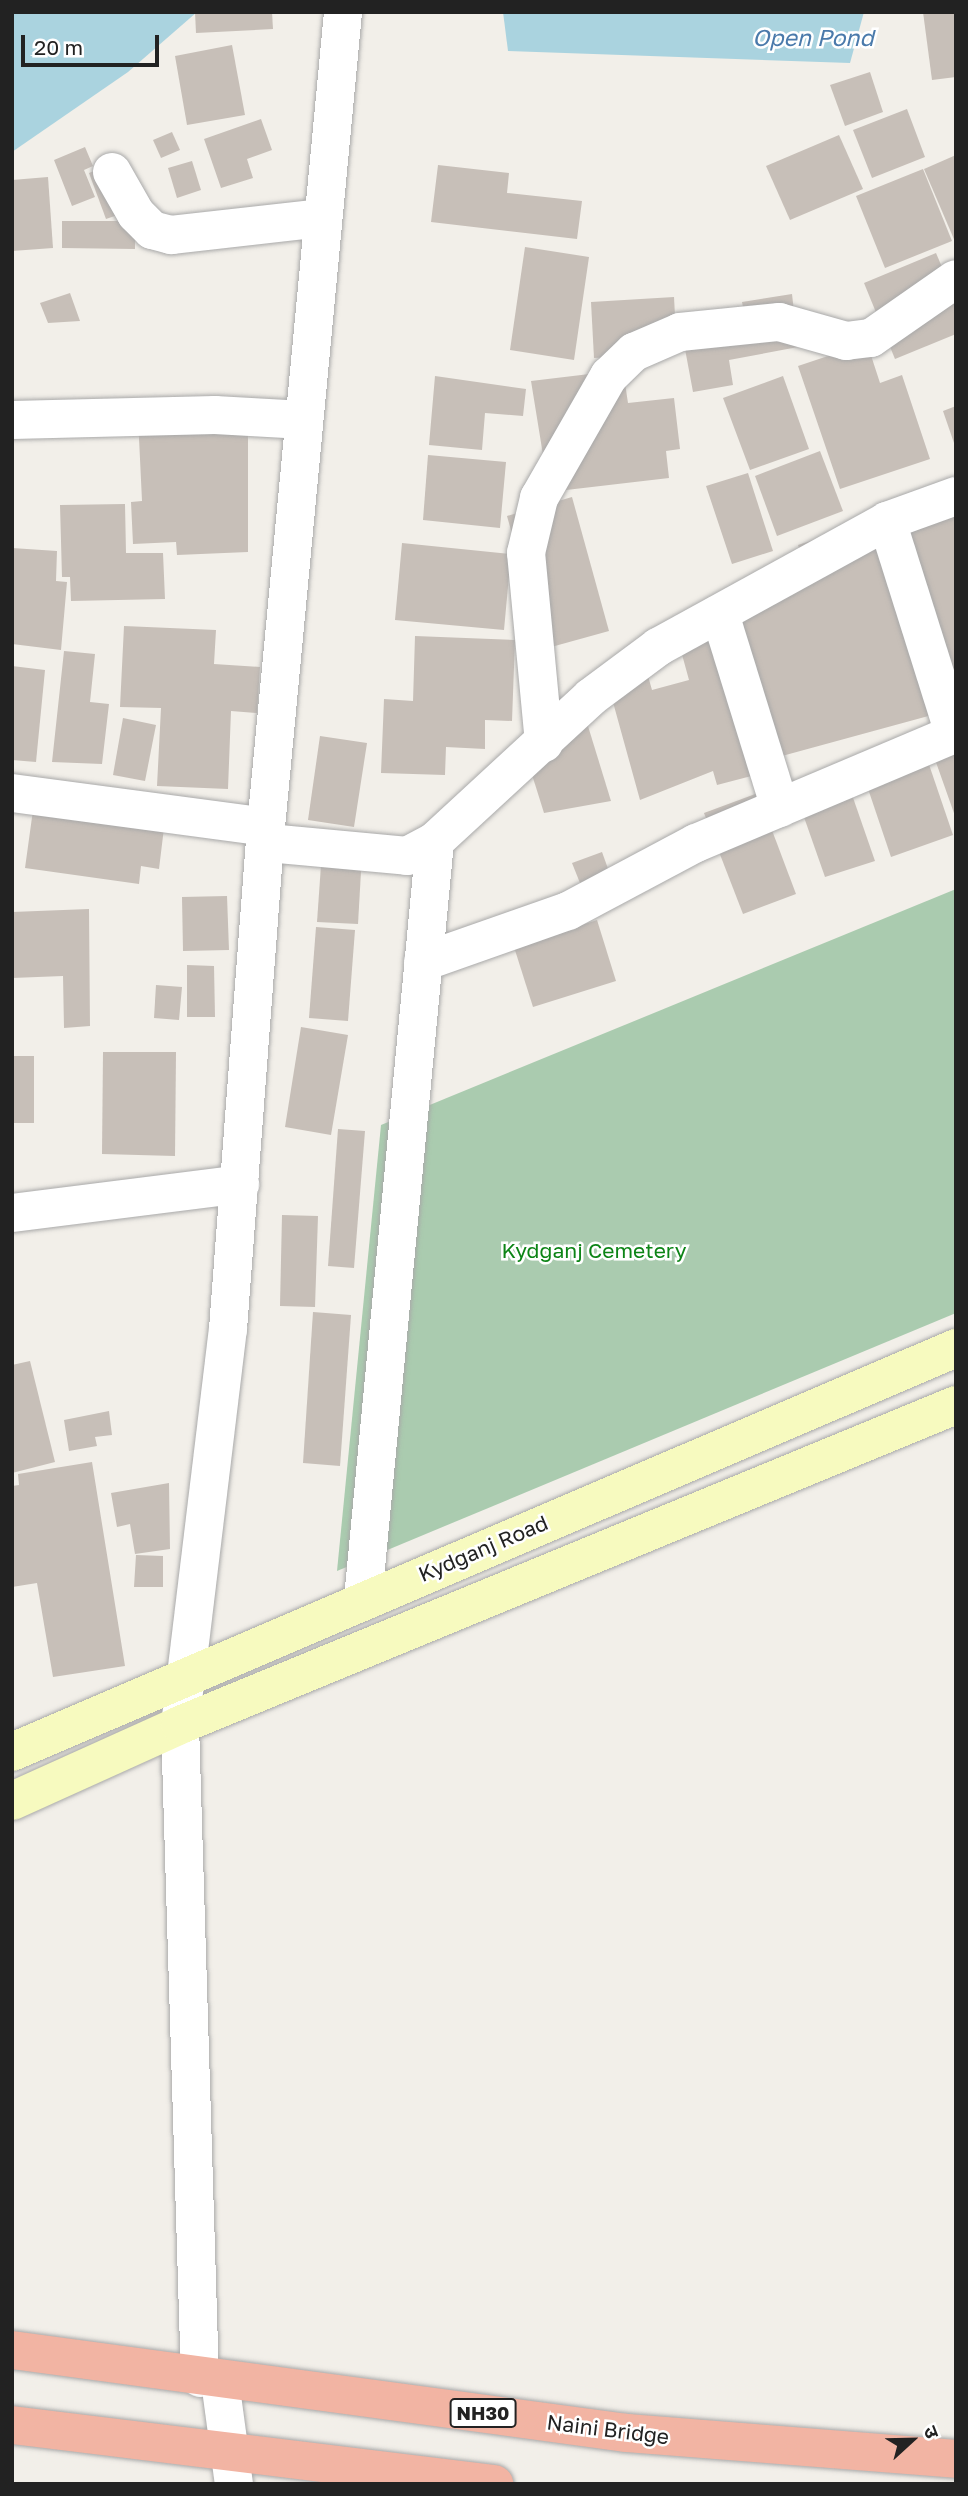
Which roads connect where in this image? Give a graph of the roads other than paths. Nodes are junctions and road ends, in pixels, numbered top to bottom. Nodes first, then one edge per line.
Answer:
1 (343, 12) edge
2 (112, 172) dead end
3 (323, 218) junction
4 (956, 279) edge
5 (12, 420) edge
6 (303, 420) junction
7 (956, 496) edge
8 (887, 521) junction
9 (720, 614) junction
10 (955, 733) edge
11 (544, 743) junction
12 (12, 793) edge
13 (779, 808) junction
14 (267, 835) junction
15 (406, 851) junction
16 (423, 962) junction
17 (240, 1184) junction
18 (12, 1213) edge
19 (956, 1348) edge
20 (956, 1405) edge
21 (363, 1599) junction
22 (186, 1674) junction
23 (180, 1725) junction
24 (12, 1752) edge
25 (12, 1801) edge
26 (12, 2350) edge
27 (210, 2379) junction
28 (12, 2425) edge
29 (956, 2459) edge
30 (231, 2467) edge
31 (494, 2484) edge

1 - 3 street
2 - 3 street
3 - 6 street
4 - 11 street
5 - 6 street
6 - 14 street
7 - 8 street
8 - 9 street
8 - 10 street
9 - 11 street
9 - 13 street
10 - 13 street
11 - 15 street
12 - 14 street
13 - 16 street
14 - 15 street
14 - 17 street
15 - 16 street
16 - 21 street
17 - 18 street
17 - 22 street
19 - 21 main road, Kydganj Road
20 - 23 main road
21 - 22 main road, Kydganj Road
22 - 23 street
22 - 24 main road, Kydganj Road
23 - 25 main road
23 - 27 street
26 - 27 highway, Naini Bridge / NH30
27 - 29 highway, Naini Bridge / NH30
27 - 30 street
28 - 30 highway
30 - 31 highway

